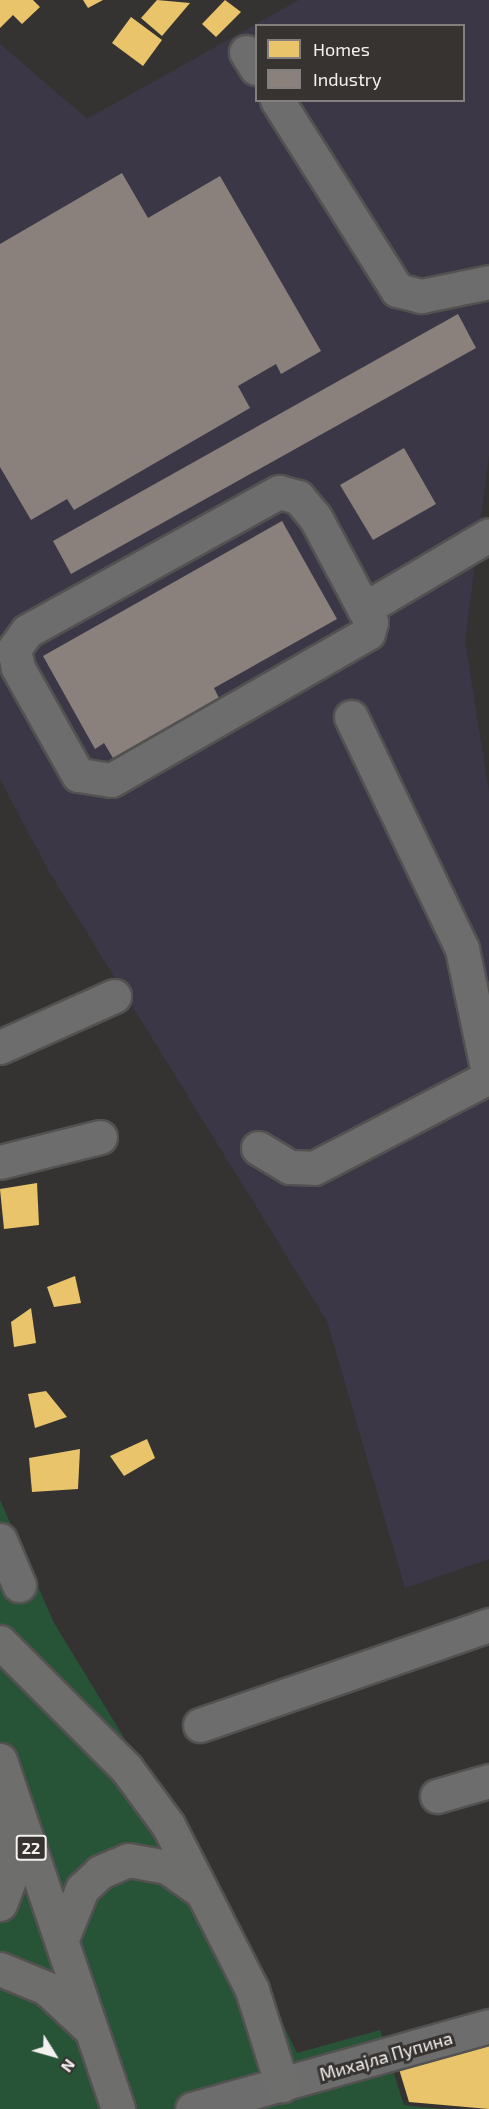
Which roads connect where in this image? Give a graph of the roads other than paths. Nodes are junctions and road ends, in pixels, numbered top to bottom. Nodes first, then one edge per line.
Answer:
1 (278, 102) edge
2 (489, 282) edge
3 (489, 535) edge
4 (364, 609) junction
5 (351, 717) dead end
6 (114, 996) dead end
7 (0, 1047) edge
8 (489, 1077) edge
9 (100, 1137) dead end
10 (258, 1148) dead end
11 (0, 1162) edge
12 (0, 1540) edge
13 (19, 1585) dead end
14 (489, 1625) edge
15 (0, 1642) edge
16 (200, 1725) dead end
17 (1, 1761) edge
18 (489, 1781) edge
19 (437, 1796) dead end
20 (207, 1896) junction
21 (0, 1904) edge
22 (63, 1936) junction
23 (0, 1969) edge
24 (489, 2026) edge
25 (94, 2034) junction
26 (286, 2097) edge
27 (115, 2101) edge
28 (192, 2109) edge

1 - 2 street
3 - 4 street
4 - 4 street
5 - 8 street
6 - 7 street
8 - 10 street
9 - 11 street
12 - 13 street
14 - 16 street
15 - 20 main road
17 - 21 main road
17 - 22 main road, 22
18 - 19 street
20 - 22 main road
20 - 26 main road
22 - 25 main road, 22
23 - 25 main road
24 - 26 street, Михајла Пупина
25 - 27 main road, 22
26 - 28 street, Михајла Пупина

